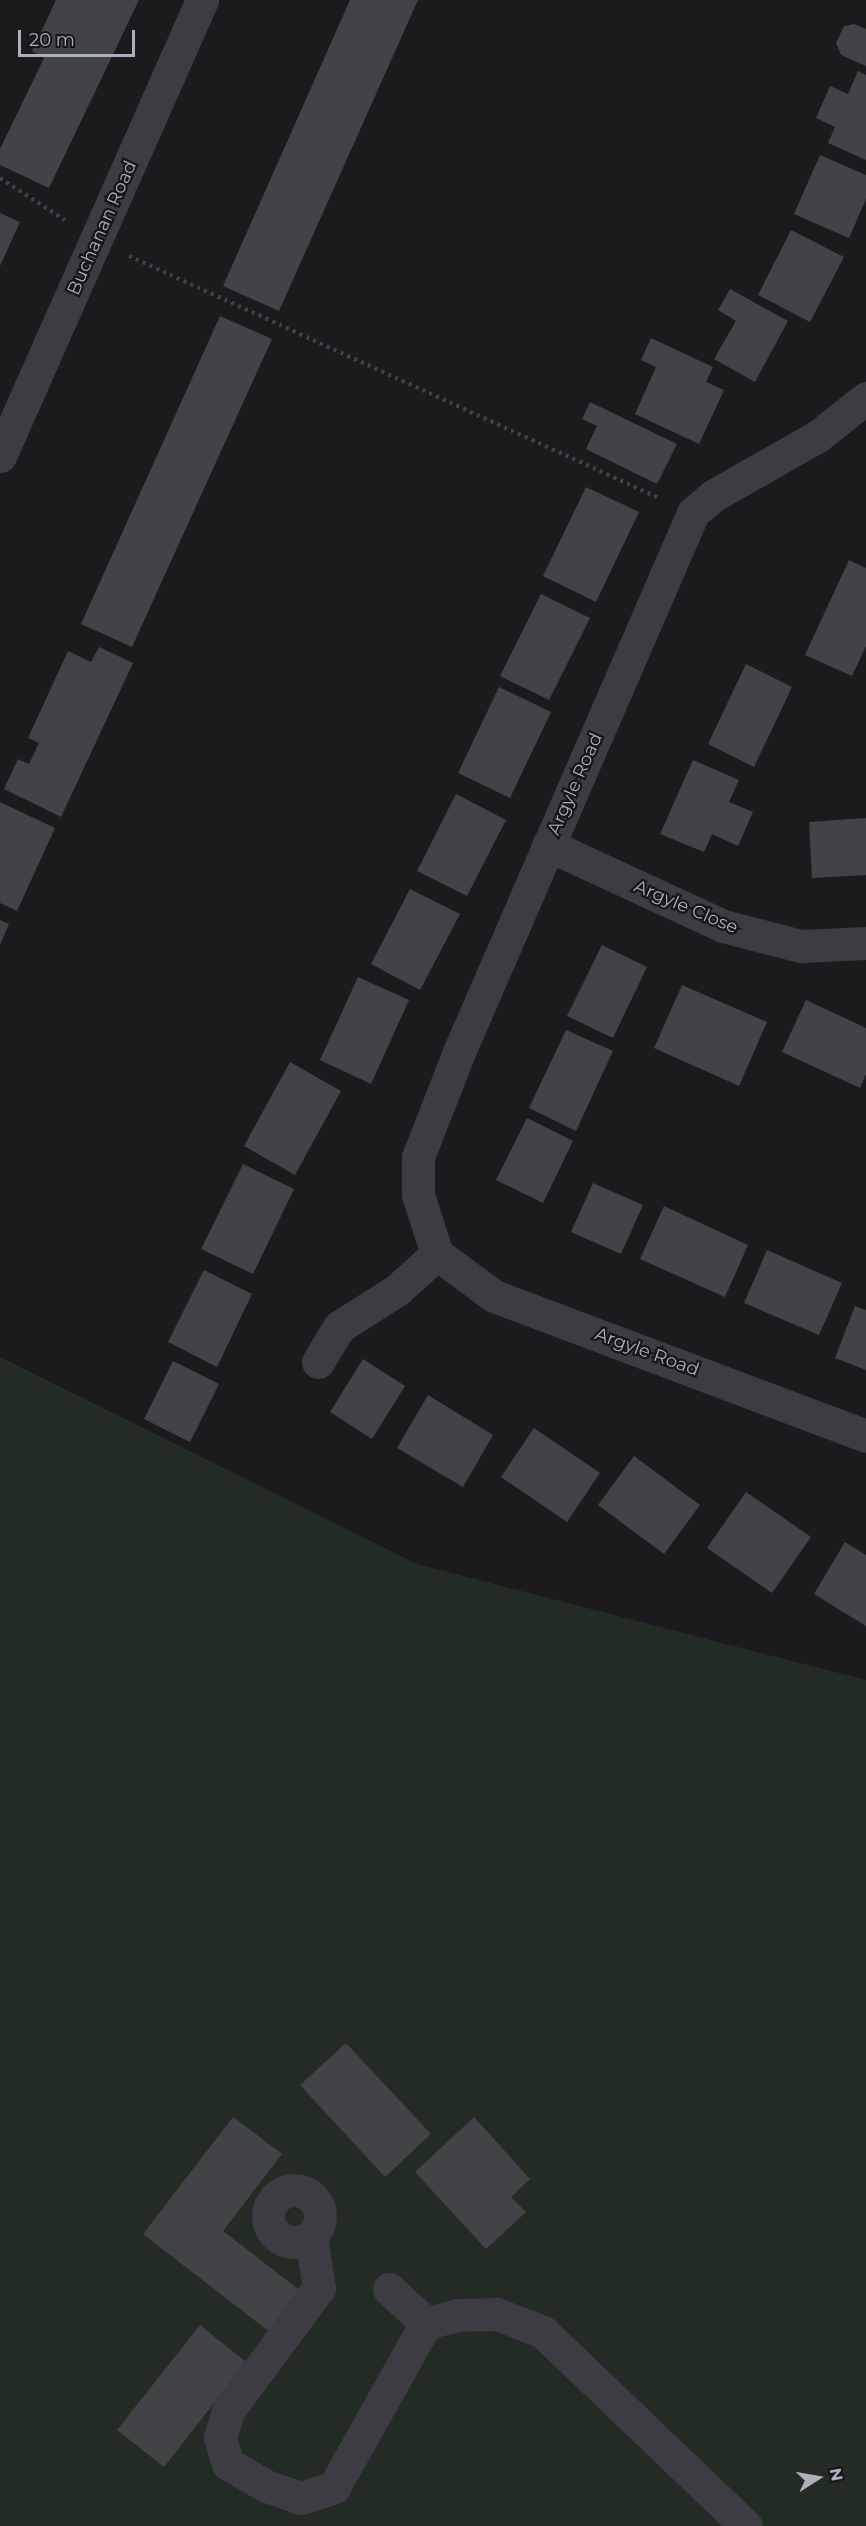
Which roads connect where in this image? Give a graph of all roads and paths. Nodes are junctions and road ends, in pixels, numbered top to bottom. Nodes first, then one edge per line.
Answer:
1 (202, 0) edge
2 (0, 178) edge
3 (96, 241) junction
4 (866, 398) edge
5 (0, 456) edge
6 (693, 513) junction
7 (548, 845) junction
8 (866, 942) edge
9 (437, 1254) junction
10 (318, 1362) dead end
11 (866, 1436) edge
12 (311, 2236) dead end
13 (389, 2289) dead end
14 (426, 2323) junction
15 (746, 2526) edge

1 - 3 street, Buchanan Road
2 - 3 path
3 - 5 street, Buchanan Road
3 - 6 path
4 - 6 street, Argyle Road
6 - 7 street, Argyle Road
7 - 8 street, Argyle Close
7 - 9 street, Argyle Road
9 - 10 street
9 - 11 street, Argyle Road
12 - 14 street
13 - 14 street
14 - 15 street

